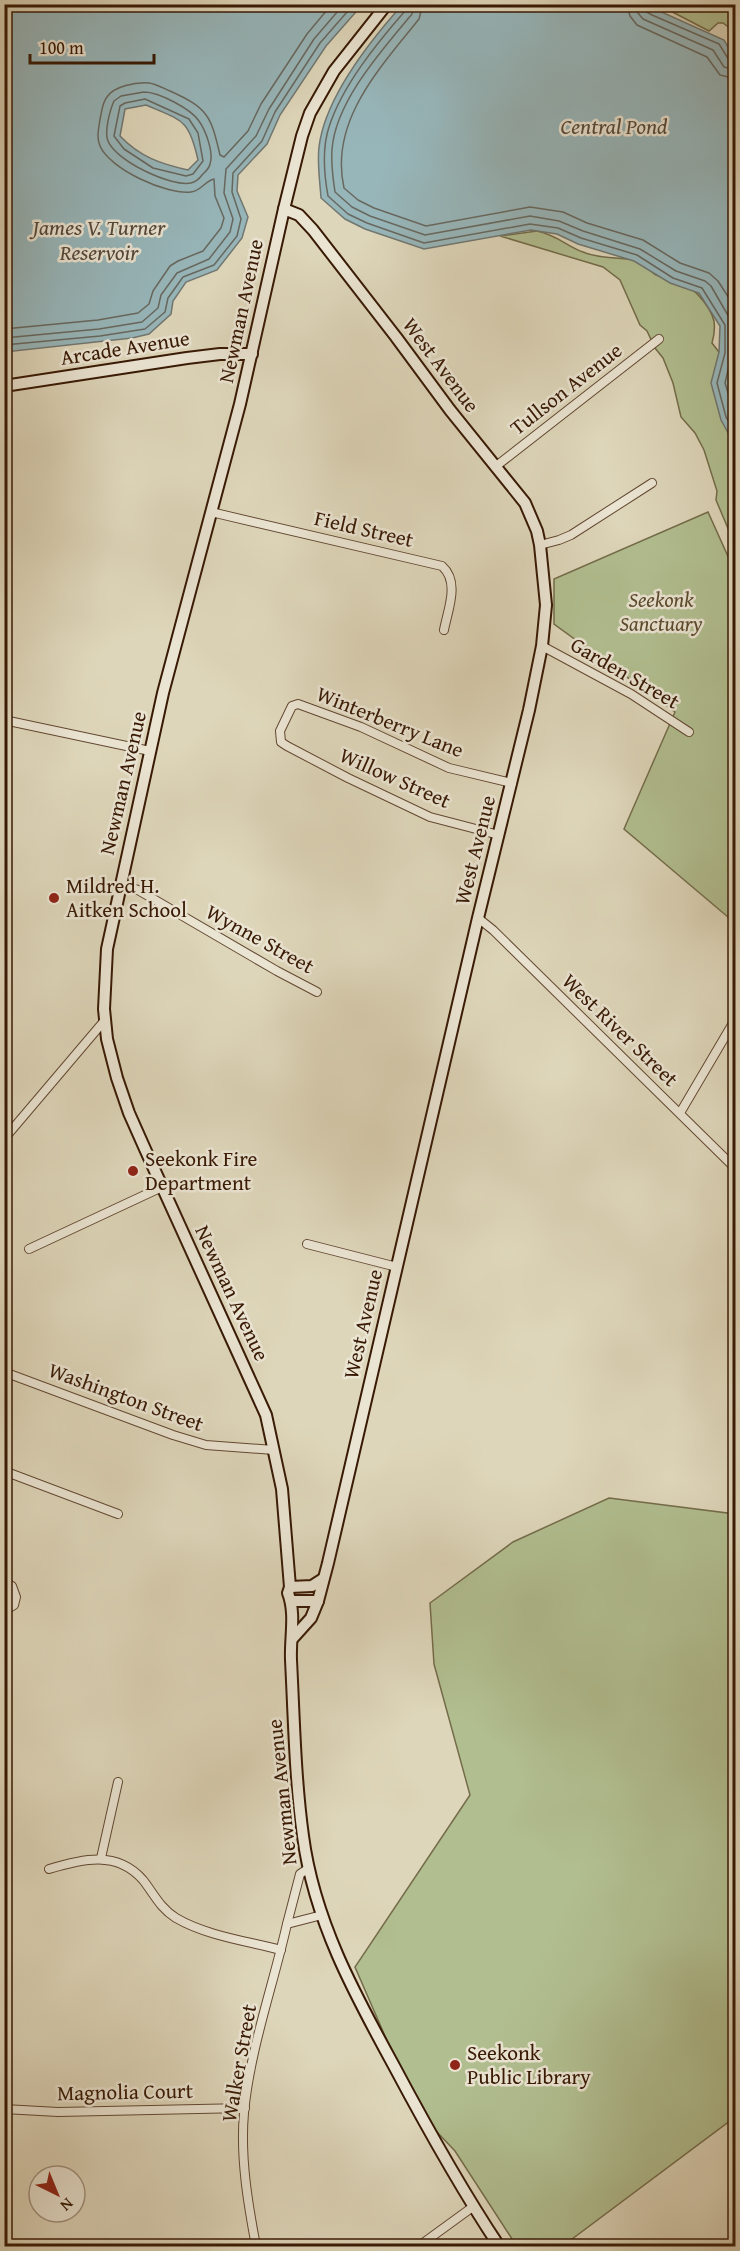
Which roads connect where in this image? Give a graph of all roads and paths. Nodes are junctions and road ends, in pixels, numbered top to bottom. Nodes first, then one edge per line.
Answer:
1 (387, 4) edge
2 (284, 209) junction
3 (659, 339) dead end
4 (252, 354) junction
5 (4, 386) edge
6 (495, 467) junction
7 (652, 483) dead end
8 (211, 513) junction
9 (540, 545) junction
10 (444, 630) dead end
11 (542, 646) junction
12 (4, 720) edge
13 (689, 732) dead end
14 (281, 742) joint
15 (150, 751) junction
16 (512, 783) junction
17 (499, 835) junction
18 (121, 884) junction
19 (478, 918) junction
20 (318, 992) dead end
21 (735, 1018) edge
22 (105, 1020) junction
23 (680, 1113) junction
24 (4, 1139) edge
25 (735, 1168) edge
26 (162, 1187) junction
27 (307, 1244) dead end
28 (29, 1249) dead end
29 (397, 1267) junction
30 (4, 1372) edge
31 (274, 1450) junction
32 (4, 1471) edge
33 (118, 1514) dead end
34 (323, 1579) junction
35 (4, 1583) edge
36 (290, 1587) junction
37 (291, 1601) junction
38 (318, 1601) junction
39 (4, 1611) edge
40 (293, 1638) junction
41 (118, 1782) dead end
42 (101, 1858) junction
43 (309, 1868) junction
44 (49, 1869) dead end
45 (322, 1915) junction
46 (287, 1924) junction
47 (281, 1950) junction
48 (4, 2109) edge
49 (245, 2109) junction
50 (474, 2206) junction
51 (735, 2232) edge
52 (256, 2247) edge
53 (419, 2247) edge
54 (499, 2247) edge
55 (732, 2247) edge

1 - 2 main road, Newman Avenue
2 - 4 main road, Newman Avenue
2 - 6 main road, West Avenue
3 - 6 street, Tullson Avenue
4 - 5 main road, Arcade Avenue
4 - 8 main road, Newman Avenue
6 - 9 main road, West Avenue
7 - 9 street
8 - 10 street, Field Street
8 - 15 main road, Newman Avenue
9 - 11 main road, West Avenue
11 - 13 street, Garden Street
11 - 16 main road, West Avenue
12 - 15 street
14 - 16 street, Winterberry Lane
14 - 17 street, Willow Street
15 - 18 main road, Newman Avenue
16 - 17 main road, West Avenue
17 - 19 main road, West Avenue
18 - 20 street, Wynne Street
18 - 22 main road, Newman Avenue
19 - 23 street, West River Street
19 - 29 main road, West Avenue
21 - 23 street
22 - 24 street
22 - 26 main road, Newman Avenue
23 - 25 street, West River Street
26 - 28 street
26 - 31 main road, Newman Avenue
27 - 29 street
29 - 34 main road, West Avenue
30 - 31 street, Washington Street
31 - 36 main road, Newman Avenue
32 - 33 street
34 - 36 main road
34 - 38 main road, West Avenue
35 - 39 street
36 - 37 main road, Newman Avenue
37 - 38 main road
37 - 40 main road, Newman Avenue
38 - 40 main road, West Avenue
40 - 43 main road, Newman Avenue
41 - 42 street
42 - 44 street
42 - 47 street
43 - 45 main road, Newman Avenue
43 - 46 street, Walker Street
45 - 46 street
45 - 50 main road, Newman Avenue
46 - 47 street, Walker Street
47 - 49 street, Walker Street
48 - 49 street, Magnolia Court
49 - 52 street, Walker Street
50 - 53 street
50 - 54 main road, Newman Avenue
51 - 55 street

